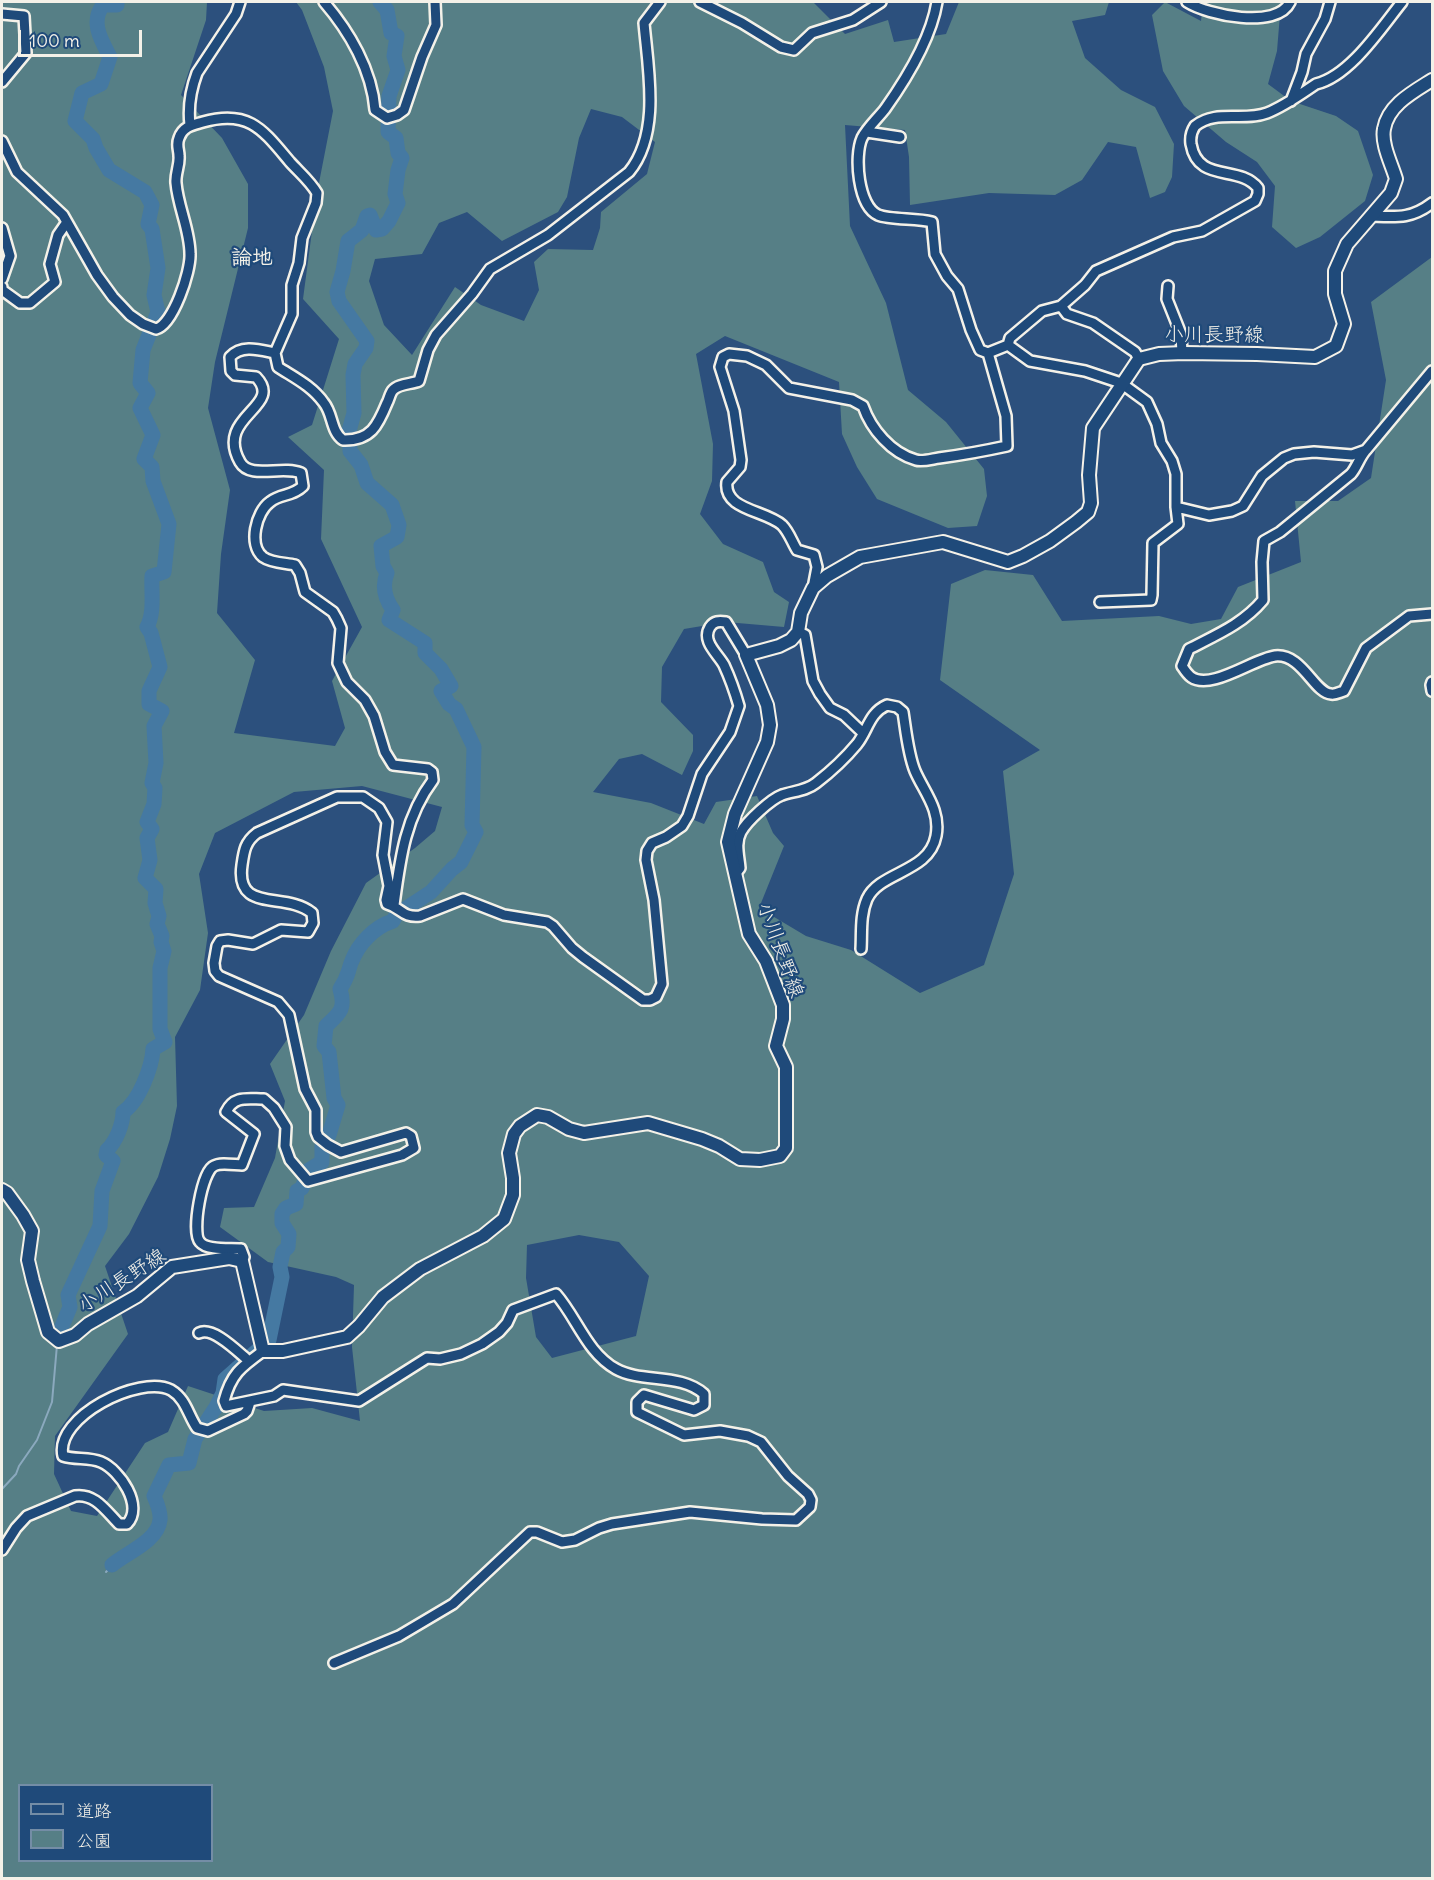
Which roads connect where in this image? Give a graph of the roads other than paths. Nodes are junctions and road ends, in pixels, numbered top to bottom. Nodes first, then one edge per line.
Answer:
1 (240, 2) edge
2 (324, 2) edge
3 (435, 2) edge
4 (660, 2) edge
5 (700, 2) edge
6 (881, 2) edge
7 (937, 2) edge
8 (1187, 2) edge
9 (1290, 2) edge
10 (1330, 2) edge
11 (1402, 2) edge
12 (2, 14) edge
13 (1432, 80) edge
14 (2, 82) edge
15 (1291, 101) junction
16 (190, 125) junction
17 (867, 132) junction
18 (900, 137) dead end
19 (2, 141) edge
20 (1432, 203) edge
21 (1372, 216) junction
22 (67, 222) junction
23 (2, 228) edge
24 (2, 279) edge
25 (1168, 286) dead end
26 (2, 287) edge
27 (1061, 306) junction
28 (1008, 345) junction
29 (275, 353) junction
30 (988, 353) junction
31 (1182, 353) junction
32 (1139, 359) junction
33 (1432, 371) edge
34 (1121, 383) junction
35 (1366, 450) junction
36 (1176, 507) junction
37 (813, 588) junction
38 (1100, 602) dead end
39 (1432, 614) edge
40 (798, 632) junction
41 (746, 656) junction
42 (1432, 682) edge
43 (1432, 691) edge
44 (863, 733) junction
45 (735, 874) junction
46 (394, 905) junction
47 (861, 950) dead end
48 (2, 1190) edge
49 (243, 1261) junction
50 (199, 1333) dead end
51 (263, 1351) junction
52 (249, 1361) junction
53 (250, 1402) junction
54 (2, 1550) edge
55 (334, 1663) dead end

1 - 16 street
2 - 3 street
4 - 29 street
5 - 6 street
7 - 17 street
8 - 9 street
10 - 15 street
11 - 15 street
12 - 14 street
13 - 21 main road, 小川長野線
15 - 27 street
16 - 22 street
16 - 29 street
17 - 18 street
17 - 30 street
19 - 22 street
20 - 21 street
21 - 31 main road, 小川長野線
22 - 26 street
23 - 24 street
25 - 31 street
27 - 28 street
27 - 32 street
28 - 30 street
28 - 34 street
29 - 46 street
30 - 37 street
31 - 32 main road, 小川長野線
32 - 34 main road, 小川長野線
33 - 35 street
34 - 36 street
34 - 37 main road, 小川長野線
35 - 36 street
35 - 39 street
36 - 38 street
37 - 40 main road, 小川長野線
40 - 41 main road
40 - 44 street
41 - 45 main road, 小川長野線
41 - 46 street
42 - 43 street
44 - 45 street
44 - 47 street
45 - 51 main road, 小川長野線
46 - 49 street
48 - 49 main road, 小川長野線
49 - 51 main road
50 - 52 street
51 - 52 street
52 - 53 street
53 - 54 street
53 - 55 street

